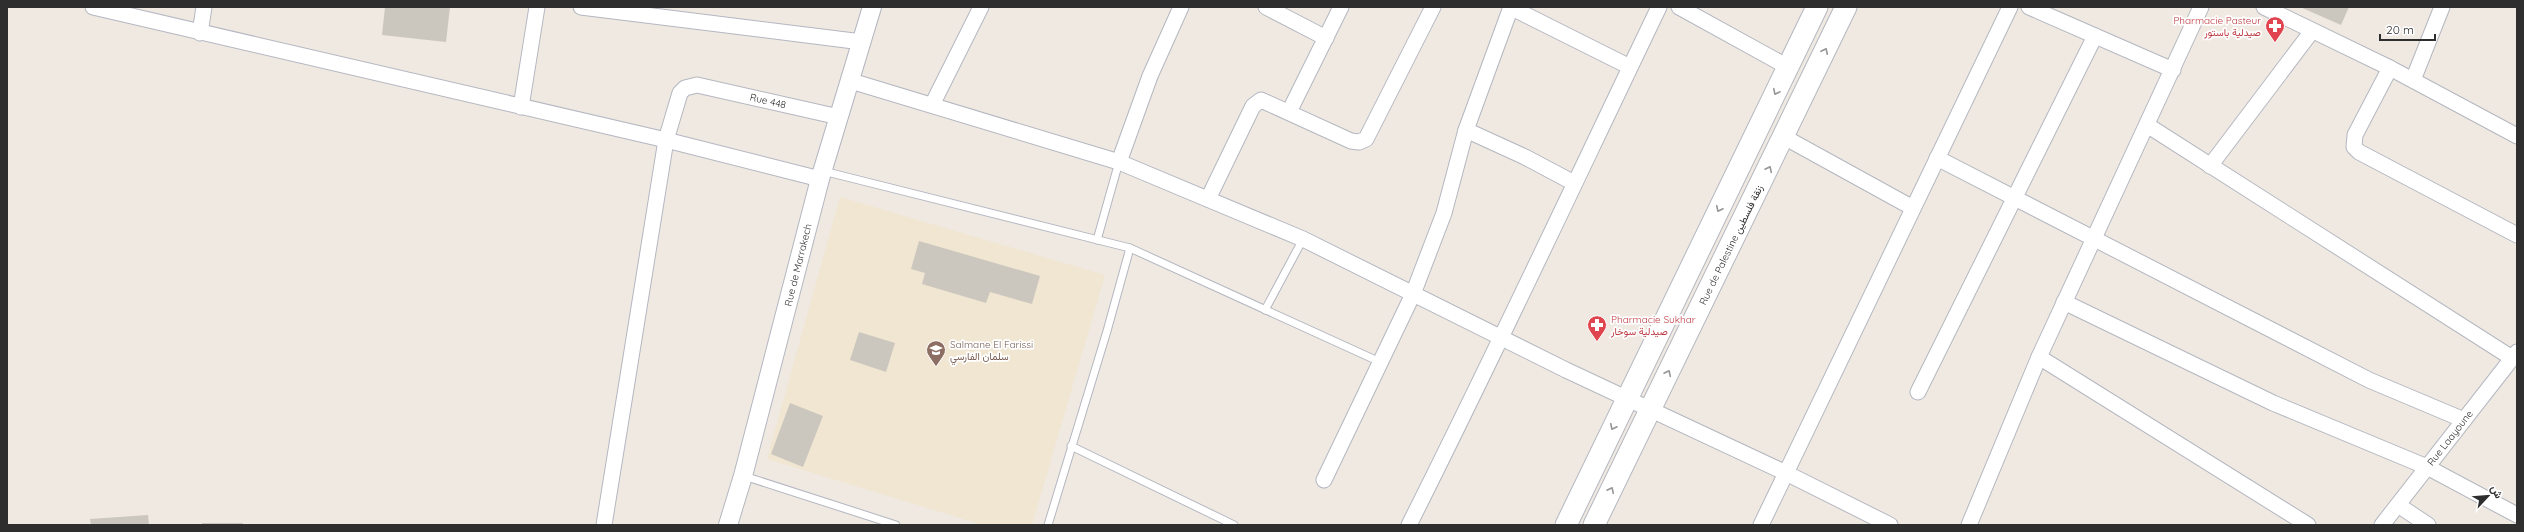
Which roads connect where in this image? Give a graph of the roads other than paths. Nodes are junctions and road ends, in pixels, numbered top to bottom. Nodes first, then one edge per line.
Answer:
1 (93, 7) edge
2 (204, 7) edge
3 (537, 7) edge
4 (581, 7) edge
5 (872, 7) edge
6 (981, 7) edge
7 (1181, 7) edge
8 (1266, 7) edge
9 (1341, 7) edge
10 (1433, 7) edge
11 (1510, 7) edge
12 (1659, 7) edge
13 (1679, 7) edge
14 (1817, 7) edge
15 (1846, 7) edge
16 (2010, 7) edge
17 (2029, 7) edge
18 (2201, 7) edge
19 (2264, 7) edge
20 (2442, 7) edge
21 (2312, 31) junction
22 (200, 33) junction
23 (2095, 36) junction
24 (1326, 38) junction
25 (862, 42) junction
26 (1630, 67) junction
27 (1788, 67) junction
28 (2390, 68) junction
29 (2173, 70) junction
30 (2413, 80) junction
31 (851, 81) junction
32 (932, 105) junction
33 (521, 107) junction
34 (1289, 112) junction
35 (839, 117) junction
36 (2147, 125) junction
37 (1466, 130) junction
38 (2517, 136) edge
39 (1784, 137) junction
40 (666, 140) junction
41 (1937, 158) junction
42 (1120, 162) junction
43 (2210, 166) junction
44 (821, 175) junction
45 (1574, 183) junction
46 (2015, 198) junction
47 (1208, 199) junction
48 (1913, 208) junction
49 (2517, 235) edge
50 (1302, 239) junction
51 (2094, 239) junction
52 (1097, 240) junction
53 (1130, 248) junction
54 (1413, 294) junction
55 (2064, 302) junction
56 (1265, 310) junction
57 (1501, 337) junction
58 (2514, 355) edge
59 (2039, 357) junction
60 (1380, 362) junction
61 (1918, 392) dead end
62 (1627, 398) junction
63 (1650, 410) junction
64 (2464, 420) junction
65 (1071, 446) junction
66 (2427, 467) junction
67 (1786, 473) junction
68 (743, 476) junction
69 (1324, 480) dead end
70 (2398, 505) junction
71 (2517, 515) edge
72 (1225, 523) edge
73 (604, 525) edge
74 (728, 525) edge
75 (896, 525) edge
76 (1048, 525) edge
77 (1234, 525) edge
78 (1409, 525) edge
79 (1566, 525) edge
80 (1594, 525) edge
81 (1761, 525) edge
82 (1890, 525) edge
83 (1969, 525) edge
84 (2308, 525) edge
85 (2382, 525) edge
86 (2428, 525) edge

1 - 22 street
2 - 22 street
3 - 33 street
4 - 25 street
5 - 25 street, Rue de Marrakech
6 - 32 street
7 - 42 street
8 - 24 street
9 - 24 street
10 - 34 street
11 - 26 street
11 - 37 street
12 - 26 street
13 - 27 street
14 - 27 main road
39 -> 15 main road, Rue de Palestine زنقة فلسطين
16 - 41 street
17 - 23 street
18 - 29 street
19 - 21 street
20 - 30 street
21 - 28 street
21 - 43 street
22 - 33 street
23 - 29 street
23 - 46 street
24 - 34 street
25 - 31 street, Rue de Marrakech
26 - 45 street
27 -> 62 main road
28 - 30 street
28 - 49 street
29 - 36 street
30 - 38 street
31 - 32 street
31 - 35 street, Rue de Marrakech
32 - 42 street
33 - 40 street
34 - 47 street
35 - 40 street, Rue 448
35 - 44 street, Rue de Marrakech
36 - 43 street
36 - 51 street
37 - 45 street
37 - 54 street
39 - 48 street
63 -> 39 main road, Rue de Palestine زنقة فلسطين
40 - 44 street
40 - 73 street
41 - 46 street
41 - 48 street
42 - 47 street
42 - 52 lane
43 - 58 street
44 - 52 lane
44 - 68 street, Rue de Marrakech
45 - 57 street
46 - 51 street
46 - 61 street
47 - 50 street
48 - 67 street
50 - 54 street
50 - 56 lane
51 - 55 street
51 - 64 street
52 - 53 lane
53 - 56 lane
53 - 65 lane
54 - 57 street
54 - 60 street
55 - 59 street
55 - 66 street
56 - 60 lane
57 - 62 street
57 - 78 street
58 - 64 street, Rue Laayoune
59 - 83 street
59 - 84 street
60 - 69 street
62 - 63 street
62 -> 79 main road
63 - 67 street
80 -> 63 main road, Rue de Palestine زنقة فلسطين
64 - 66 street, Rue Laayoune
65 - 72 lane
65 - 76 lane
66 - 70 street, Rue Laayoune
66 - 71 street
67 - 81 street
67 - 82 street
68 - 74 street, Rue de Marrakech
68 - 75 lane
70 - 85 street, Rue Laayoune
70 - 86 street
72 - 77 lane

